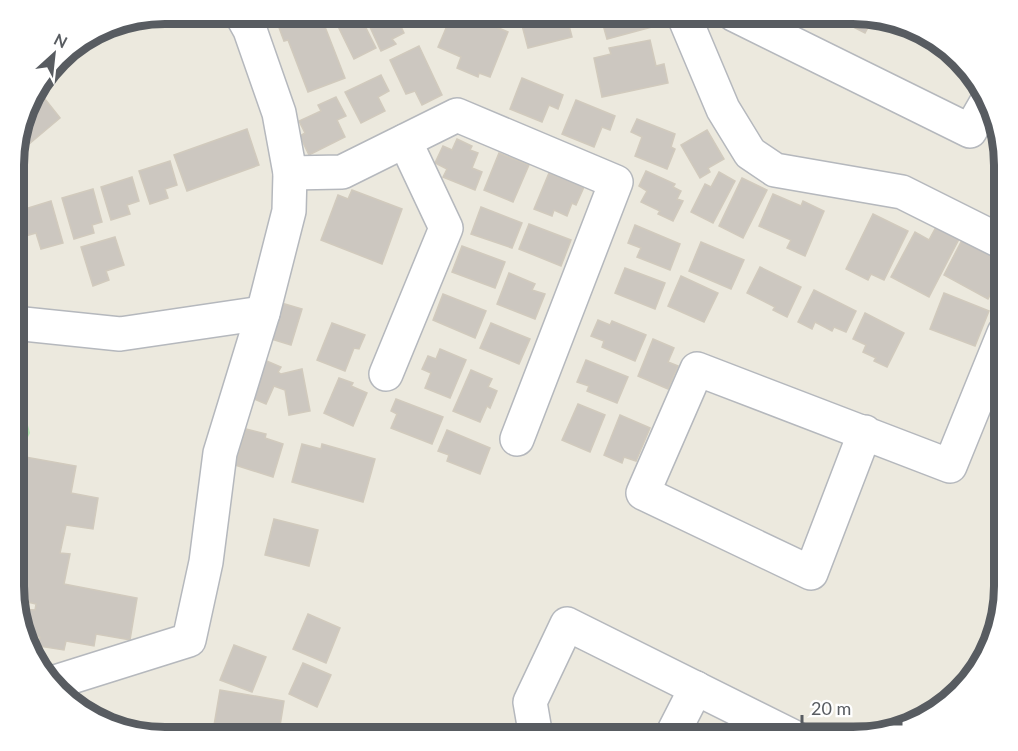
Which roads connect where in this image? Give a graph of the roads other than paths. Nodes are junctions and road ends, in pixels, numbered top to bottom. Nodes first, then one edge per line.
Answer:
1 (247, 24) edge
2 (687, 24) edge
3 (753, 24) edge
4 (983, 109) edge
5 (405, 141) junction
6 (290, 173) junction
7 (994, 238) edge
8 (262, 313) junction
9 (24, 324) edge
10 (994, 358) edge
11 (386, 374) dead end
12 (865, 432) junction
13 (517, 439) dead end
14 (60, 680) edge
15 (696, 688) junction
16 (534, 727) edge
17 (676, 727) edge
18 (774, 727) edge

1 - 6 street
2 - 7 street
3 - 4 street
5 - 6 street
5 - 11 street
5 - 13 street
6 - 8 street
8 - 9 street
8 - 14 street
10 - 12 street
12 - 12 street
15 - 16 street
15 - 17 street
15 - 18 street

